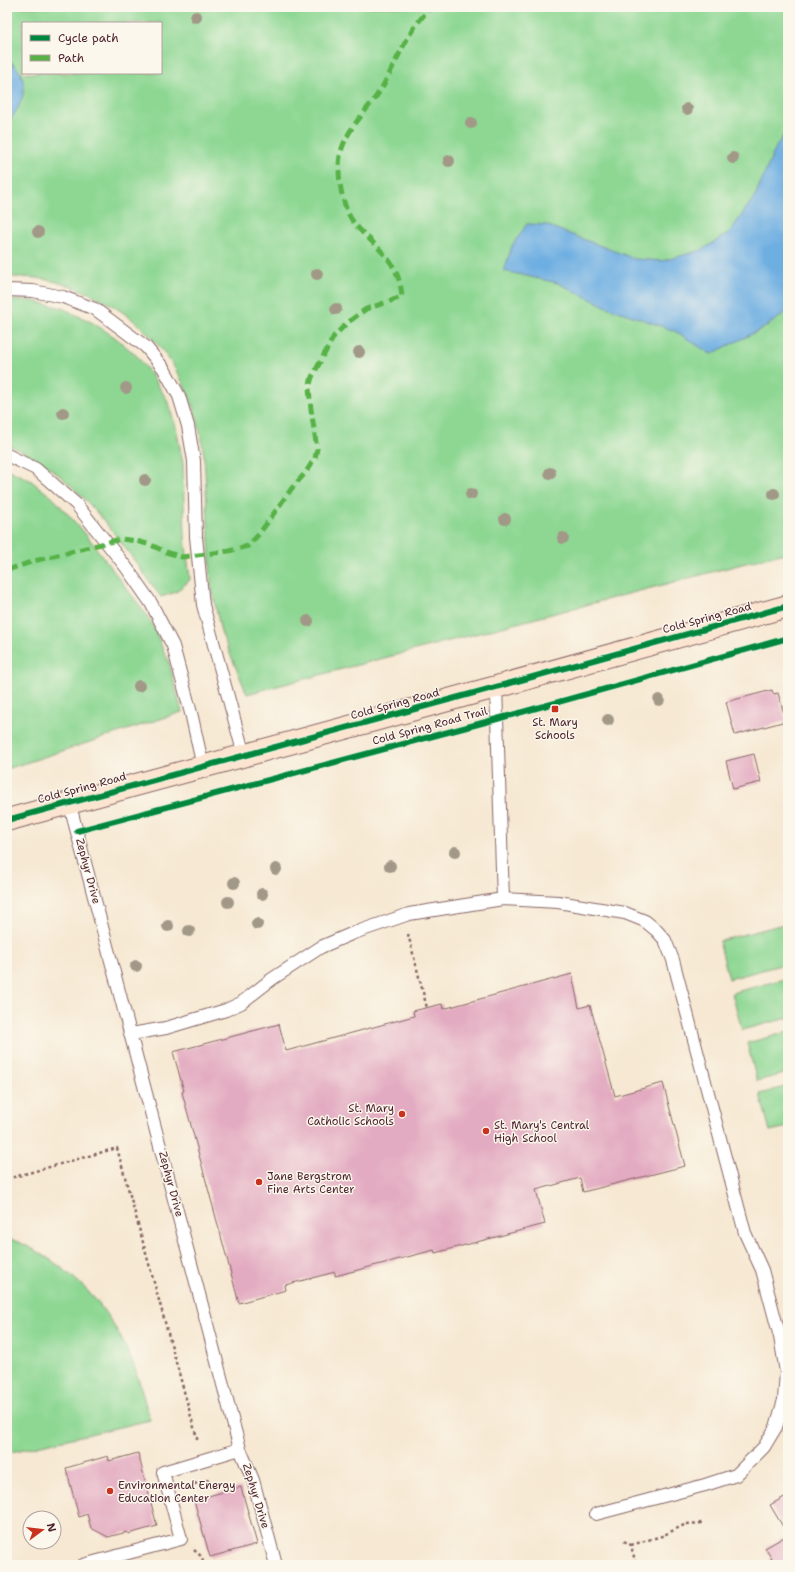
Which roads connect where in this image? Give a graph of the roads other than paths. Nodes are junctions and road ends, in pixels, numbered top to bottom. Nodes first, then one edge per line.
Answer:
1 (7, 290) edge
2 (7, 455) edge
3 (788, 606) edge
4 (496, 687) junction
5 (244, 756) junction
6 (203, 767) junction
7 (69, 802) junction
8 (7, 820) edge
9 (503, 899) junction
10 (131, 1034) junction
11 (240, 1449) junction
12 (596, 1514) dead end
13 (83, 1565) edge
14 (276, 1565) edge

1 - 5 lane
2 - 6 lane
3 - 4 street, Cold Spring Road
4 - 5 street, Cold Spring Road
4 - 9 lane
5 - 6 street, Cold Spring Road
6 - 7 street, Cold Spring Road
7 - 8 street, Cold Spring Road
7 - 10 lane, Zephyr Drive
9 - 10 lane
9 - 12 lane
10 - 11 lane, Zephyr Drive
11 - 13 lane
11 - 14 lane, Zephyr Drive

